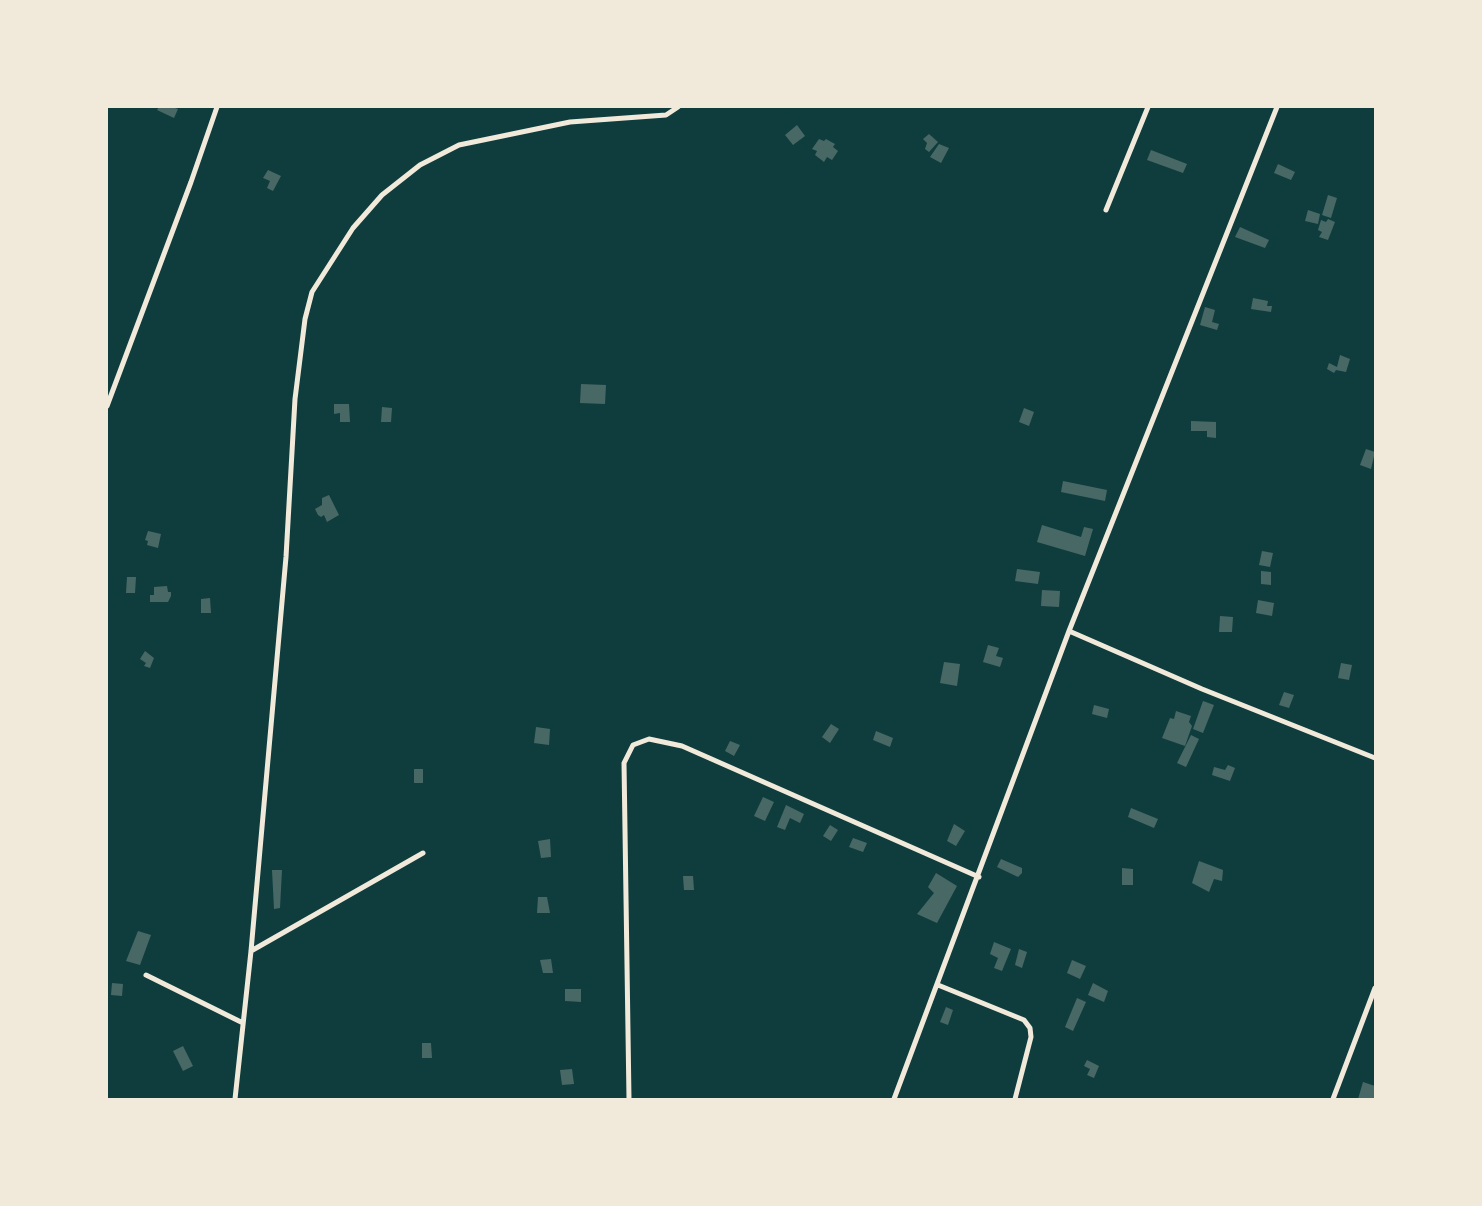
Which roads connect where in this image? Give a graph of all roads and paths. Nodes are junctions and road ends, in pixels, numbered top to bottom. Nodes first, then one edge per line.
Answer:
1 (217, 107) edge
2 (678, 107) edge
3 (1148, 107) edge
4 (1277, 107) edge
5 (1106, 210) dead end
6 (107, 406) edge
7 (1069, 631) junction
8 (1375, 758) edge
9 (423, 853) dead end
10 (979, 877) junction
11 (251, 951) junction
12 (146, 975) dead end
13 (938, 985) junction
14 (1375, 988) edge
15 (243, 1023) junction
16 (235, 1099) edge
17 (629, 1099) edge
18 (894, 1099) edge
19 (1015, 1099) edge
20 (1333, 1099) edge

1 - 6 street
2 - 11 street
3 - 5 street
4 - 7 street
7 - 8 street
7 - 10 street
9 - 11 street
10 - 13 street
10 - 17 street
11 - 15 street
12 - 15 street
13 - 18 street
13 - 19 street
14 - 20 street
15 - 16 street

